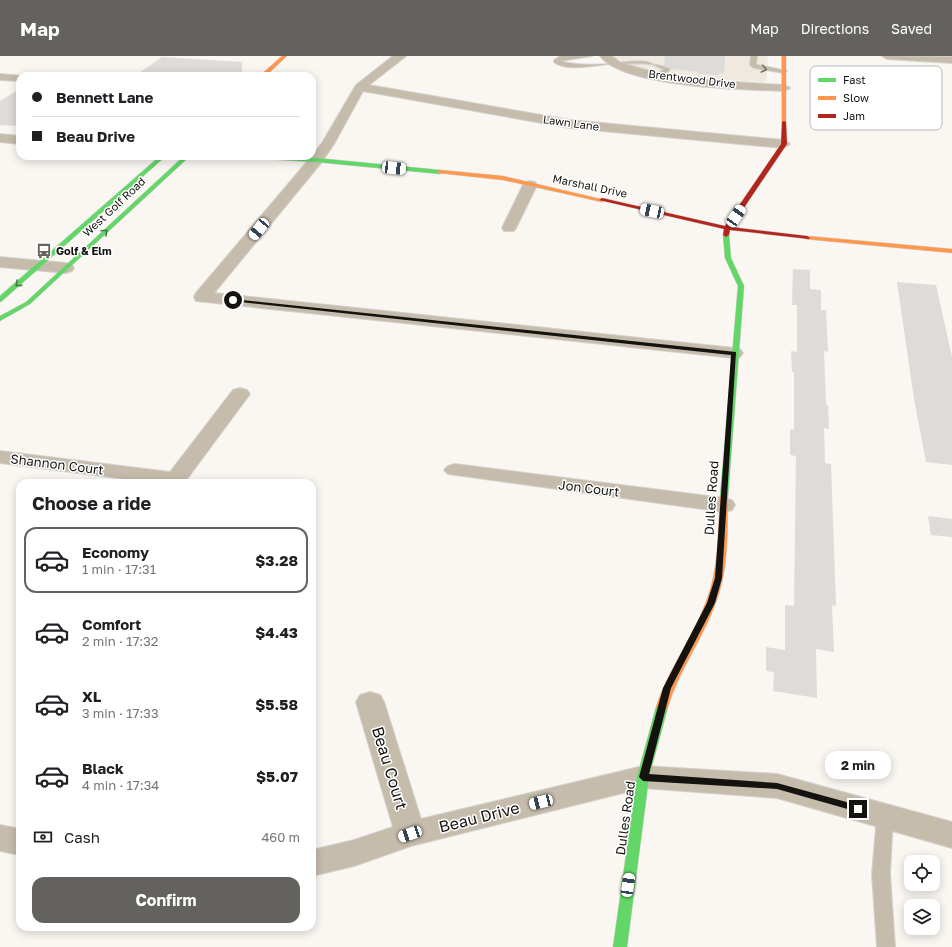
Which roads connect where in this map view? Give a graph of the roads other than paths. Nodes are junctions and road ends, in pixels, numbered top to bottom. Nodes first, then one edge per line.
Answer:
1 (286, 56) edge
2 (401, 56) edge
3 (589, 56) edge
4 (754, 56) edge
5 (784, 56) edge
6 (887, 56) edge
7 (607, 59) edge
8 (952, 60) edge
9 (784, 71) junction
10 (270, 72) edge
11 (0, 77) edge
12 (16, 78) edge
13 (360, 87) junction
14 (784, 88) junction
15 (0, 138) edge
16 (16, 140) edge
17 (784, 144) junction
18 (158, 160) edge
19 (183, 160) edge
20 (316, 160) junction
21 (530, 185) junction
22 (509, 228) dead end
23 (728, 228) junction
24 (952, 251) edge
25 (0, 262) edge
26 (39, 265) junction
27 (66, 268) junction
28 (0, 300) edge
29 (0, 319) edge
30 (734, 353) junction
31 (240, 394) dead end
32 (0, 457) edge
33 (455, 470) dead end
34 (724, 505) junction
35 (370, 702) dead end
36 (643, 777) junction
37 (885, 816) junction
38 (410, 834) junction
39 (952, 835) edge
40 (0, 838) edge
41 (16, 841) edge
42 (316, 862) edge
43 (620, 947) edge
44 (886, 947) edge

1 - 10 street
2 - 13 street
3 - 7 lane
4 -> 9 lane
5 - 9 street
6 - 8 street
7 - 14 street, Brentwood Drive
9 - 14 street
11 - 12 street
13 - 17 street, Lawn Lane
13 - 20 street
14 - 17 street
15 - 16 street
17 - 23 street, Dulles Road
18 - 26 street, West Golf Road
27 -> 19 street, West Golf Road
20 - 21 street, Marshall Drive
20 - 30 street
21 - 22 street
21 - 23 street, Marshall Drive
23 - 24 street, Marshall Drive
23 - 30 street, Dulles Road
25 - 26 street
26 - 27 street
26 -> 28 street, West Golf Road
27 - 29 street, West Golf Road
30 - 34 street, Dulles Road
31 - 32 street, Shannon Court
33 - 34 street, Jon Court
34 - 36 street, Dulles Road
35 - 38 street, Beau Court
36 - 37 street, Beau Drive
36 - 38 street, Beau Drive
36 - 43 street, Dulles Road
37 - 39 street, Beau Drive
37 - 44 lane
38 - 42 street, Beau Drive
40 - 41 street

